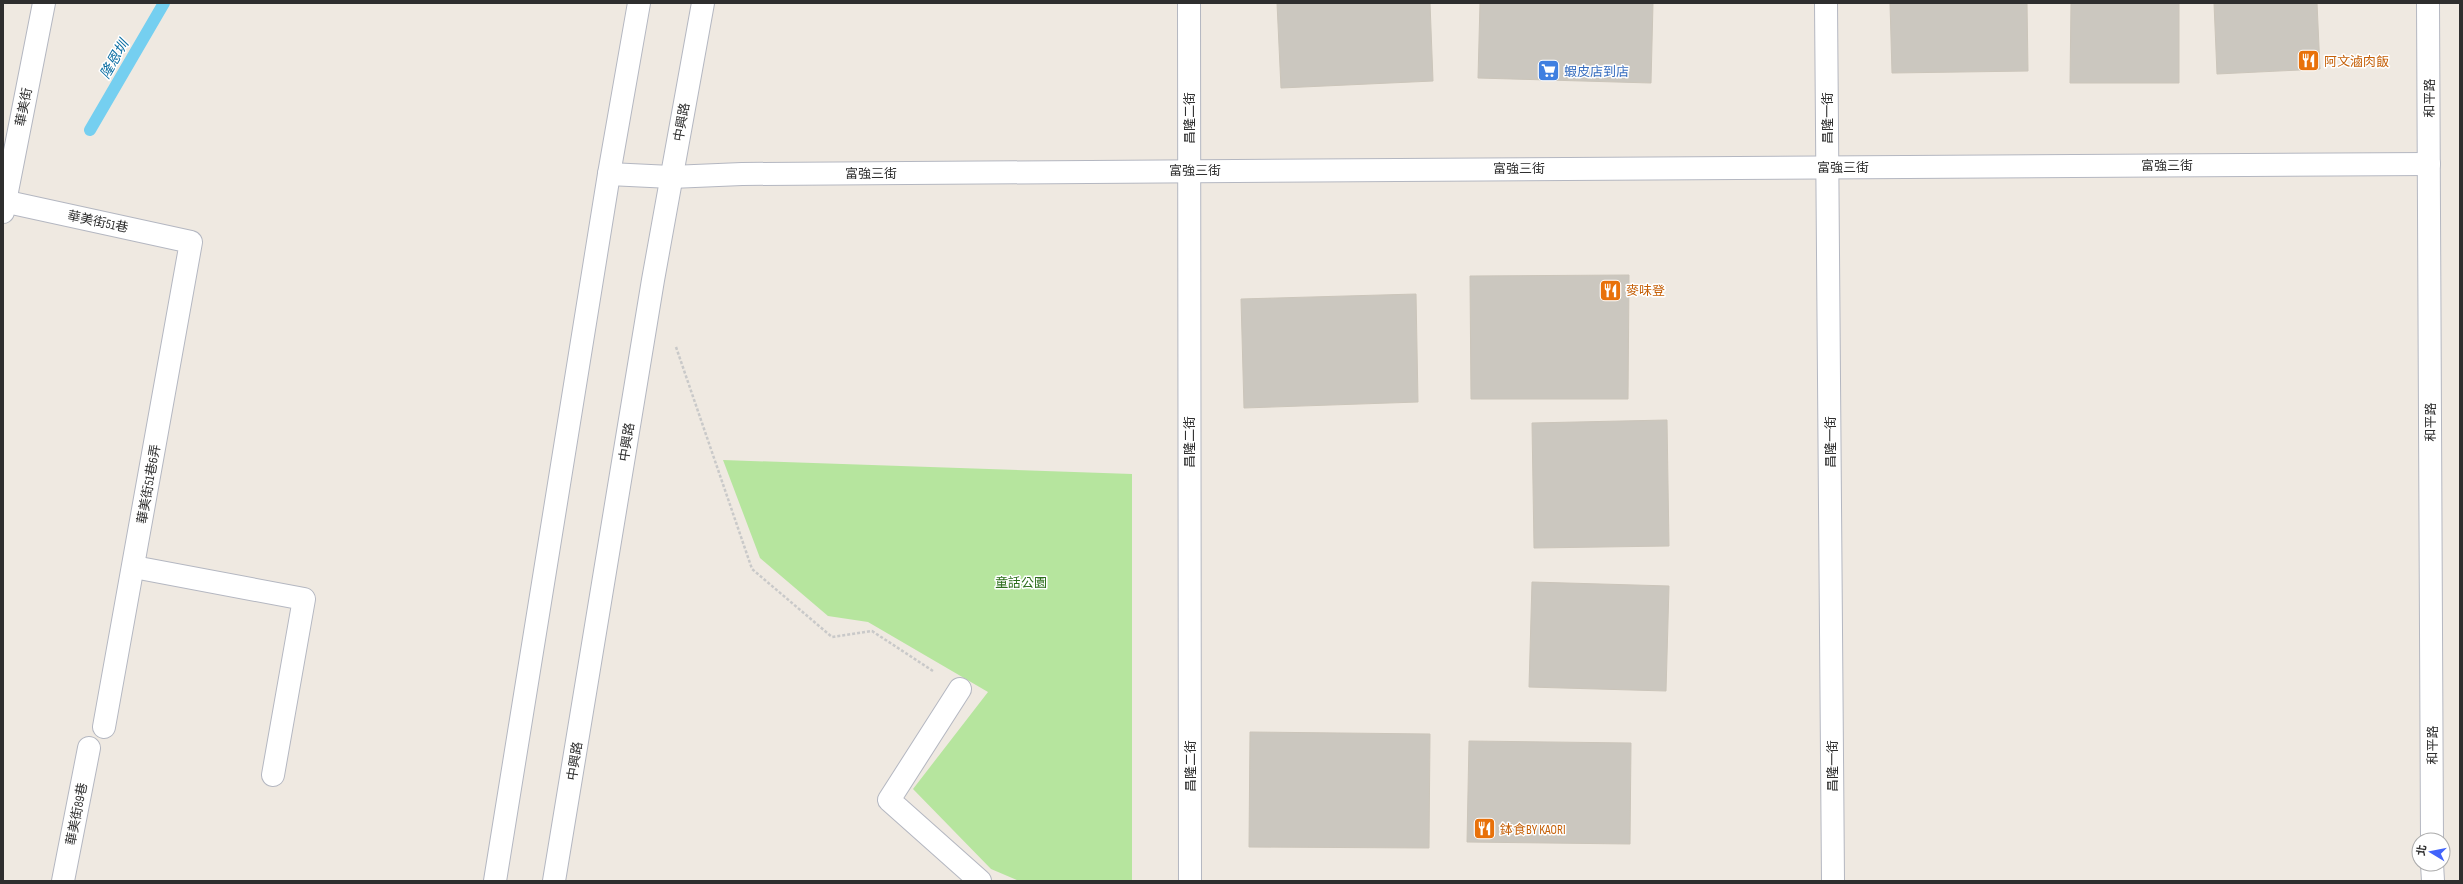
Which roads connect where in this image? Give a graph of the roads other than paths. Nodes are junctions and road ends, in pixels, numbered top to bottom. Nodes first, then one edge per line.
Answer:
1 (44, 3) edge
2 (639, 3) edge
3 (703, 3) edge
4 (1189, 3) edge
5 (1826, 3) edge
6 (2428, 3) edge
7 (2429, 164) junction
8 (1828, 167) junction
9 (1189, 170) junction
10 (609, 174) junction
11 (671, 177) junction
12 (4, 204) edge
13 (191, 242) joint
14 (134, 567) junction
15 (960, 689) road end
16 (104, 727) dead end
17 (89, 748) dead end
18 (273, 775) dead end
19 (2432, 832) edge
20 (63, 881) edge
21 (495, 881) edge
22 (554, 881) edge
23 (980, 881) edge
24 (1190, 881) edge
25 (1833, 881) edge

1 - 12 street, 華美街
2 - 10 street
3 - 11 street, 中興路
4 - 9 street, 昌隆二街
5 - 8 street, 昌隆一街
6 - 7 street, 和平路
7 - 8 street, 富強三街
7 - 19 street, 和平路
8 - 9 street, 富強三街
8 - 25 street, 昌隆一街
9 - 11 street, 富強三街
9 - 24 street, 昌隆二街
10 - 11 street, 富強三街
10 - 21 street
11 - 22 street, 中興路
12 - 13 street, 華美街51巷
13 - 14 street, 華美街51巷6弄
14 - 16 street, 華美街51巷6弄
14 - 18 street
15 - 23 street
17 - 20 street, 華美街89巷

